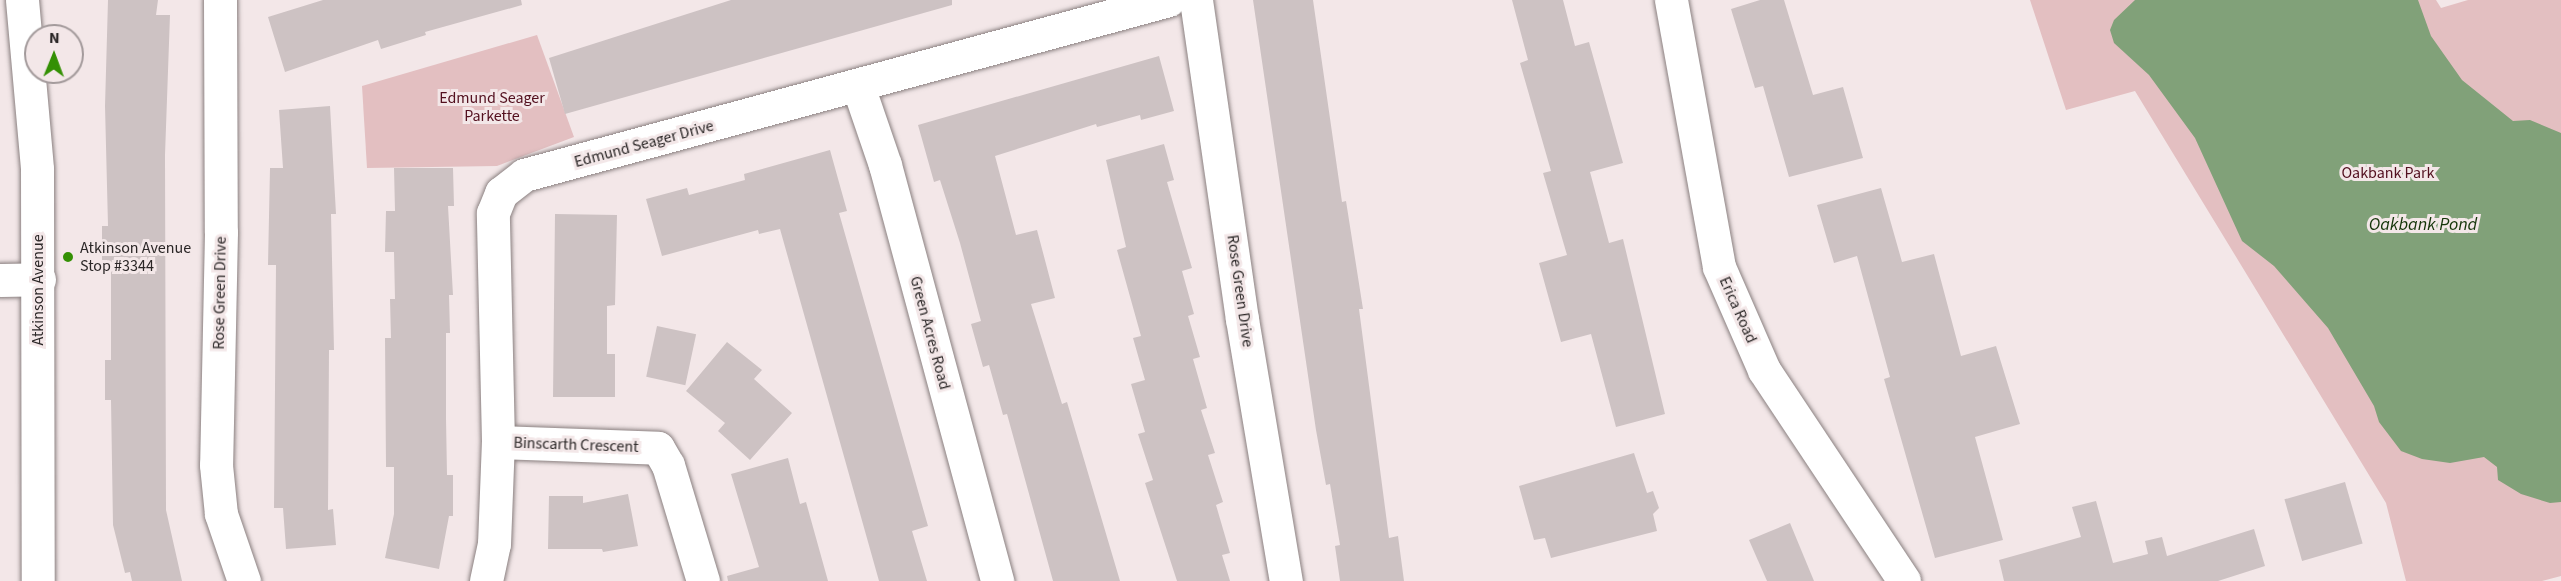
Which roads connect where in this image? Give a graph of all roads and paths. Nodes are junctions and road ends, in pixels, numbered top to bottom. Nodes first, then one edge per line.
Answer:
1 (22, 0) edge
2 (220, 0) edge
3 (1169, 0) edge
4 (1196, 0) edge
5 (1671, 0) edge
6 (858, 86) junction
7 (39, 279) junction
8 (0, 280) edge
9 (498, 442) junction
10 (38, 581) edge
11 (244, 581) edge
12 (486, 581) edge
13 (703, 581) edge
14 (997, 581) edge
15 (1286, 581) edge
16 (1904, 581) edge

1 - 7 street, Atkinson Avenue
2 - 11 street, Rose Green Drive
3 - 6 street, Edmund Seager Drive
4 - 15 street, Rose Green Drive
5 - 16 street, Erica Road
6 - 9 street, Edmund Seager Drive
6 - 14 street, Green Acres Road
7 - 8 street
7 - 10 street, Atkinson Avenue
9 - 12 street, Edmund Seager Drive
9 - 13 street, Binscarth Crescent

